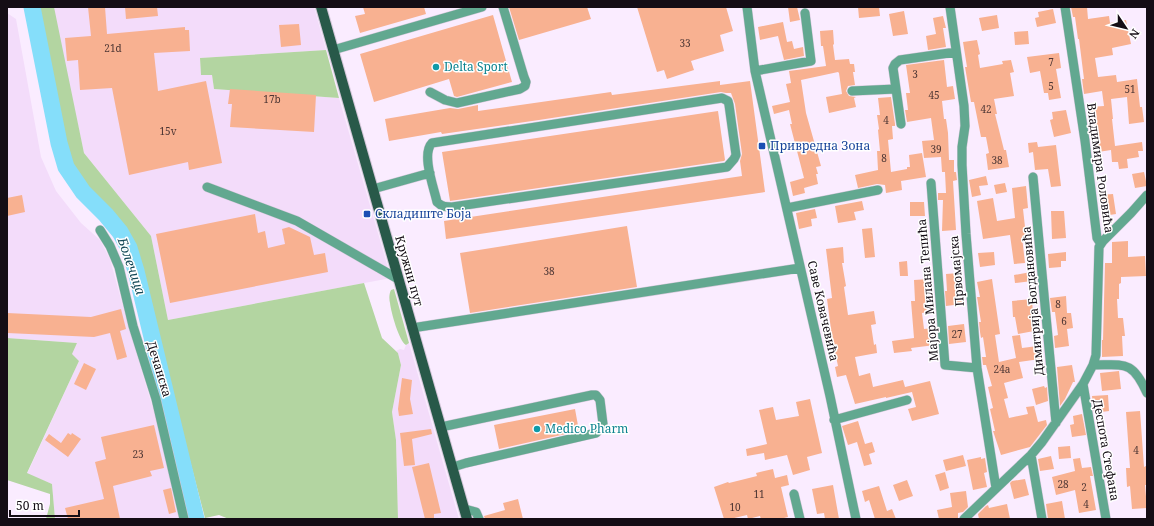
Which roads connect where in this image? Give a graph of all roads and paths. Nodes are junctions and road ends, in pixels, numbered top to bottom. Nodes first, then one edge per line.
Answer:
1 (321, 7) edge
2 (482, 7) edge
3 (503, 7) edge
4 (747, 7) edge
5 (950, 7) edge
6 (1065, 7) edge
7 (805, 13) dead end
8 (333, 50) junction
9 (956, 52) junction
10 (755, 71) junction
11 (895, 89) junction
12 (852, 91) dead end
13 (430, 92) dead end
14 (901, 124) dead end
15 (430, 173) junction
16 (1033, 177) dead end
17 (931, 183) dead end
18 (207, 187) dead end
19 (373, 189) junction
20 (878, 190) dead end
21 (1147, 195) edge
22 (787, 208) junction
23 (100, 230) dead end
24 (1101, 244) junction
25 (800, 268) junction
26 (398, 279) junction
27 (412, 328) junction
28 (1093, 365) junction
29 (977, 368) junction
30 (1083, 384) junction
31 (1147, 393) edge
32 (907, 400) dead end
33 (834, 420) junction
34 (1056, 423) junction
35 (441, 427) junction
36 (1031, 455) junction
37 (453, 467) junction
38 (996, 488) junction
39 (794, 494) dead end
40 (465, 509) junction
41 (184, 519) edge
42 (467, 519) edge
43 (479, 519) edge
44 (800, 519) edge
45 (856, 519) edge
46 (964, 519) edge
47 (1042, 519) edge
48 (1106, 519) edge

1 - 8 main road, Кружни пут
2 - 8 street
3 - 13 street
4 - 10 street, Саве Ковачевића
5 - 9 street, Првомајска
6 - 24 street, Владимира Роловића
7 - 10 street
8 - 19 main road, Кружни пут
9 - 11 street
9 - 29 street, Првомајска
10 - 22 street, Саве Ковачевића
11 - 12 street
11 - 14 street
15 - 15 street
15 - 19 street
16 - 34 street, Димитрија Богдановића
17 - 29 street, Мајора Милана Тепића
18 - 26 street
19 - 26 main road, Кружни пут
20 - 22 street
21 - 24 street
22 - 25 street, Саве Ковачевића
23 - 41 street, Дечанска
24 - 28 street, Владимира Роловића
25 - 27 street
25 - 33 street, Саве Ковачевића
26 - 27 main road, Кружни пут
27 - 35 main road, Кружни пут
28 - 30 street, Владимира Роловића
28 - 31 street
29 - 38 street, Првомајска
30 - 34 street, Владимира Роловића
30 - 48 street, Деспота Стефана
32 - 33 street
33 - 45 street, Саве Ковачевића
34 - 36 street, Владимира Роловића
35 - 37 main road, Кружни пут
35 - 37 street
36 - 38 street, Владимира Роловића
36 - 47 street
37 - 40 main road, Кружни пут
38 - 46 street
39 - 44 street
40 - 42 main road, Кружни пут
40 - 43 street

